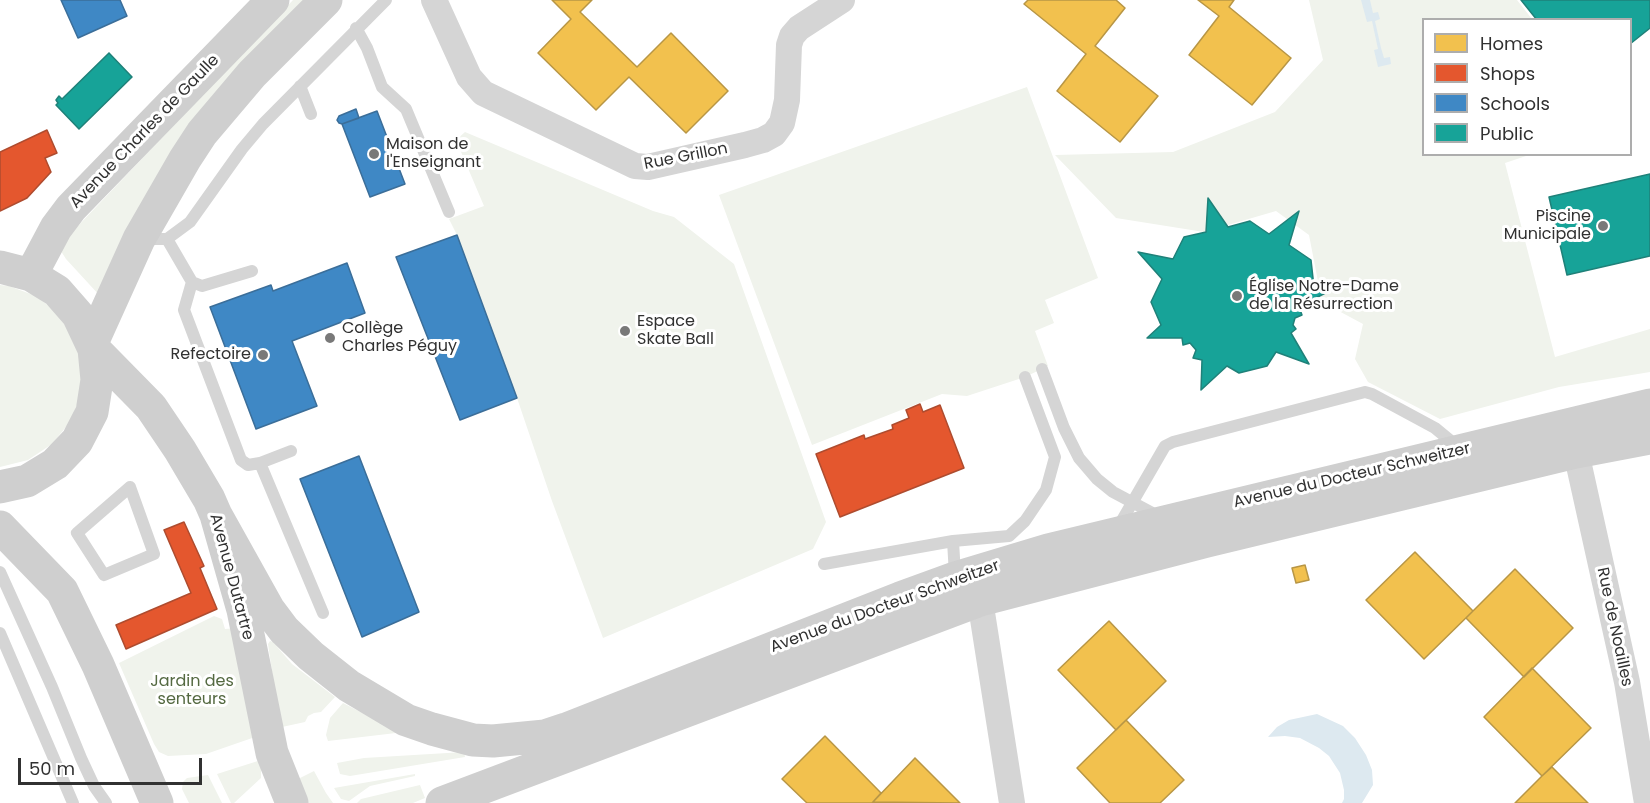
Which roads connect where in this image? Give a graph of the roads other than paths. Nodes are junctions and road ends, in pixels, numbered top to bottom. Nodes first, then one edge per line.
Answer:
1 (273, 0) edge
2 (326, 0) edge
3 (386, 0) edge
4 (434, 0) edge
5 (842, 0) edge
6 (356, 28) junction
7 (300, 86) junction
8 (311, 114) dead end
9 (449, 212) dead end
10 (153, 239) junction
11 (0, 267) edge
12 (252, 271) dead end
13 (31, 275) junction
14 (192, 282) junction
15 (93, 346) junction
16 (1042, 369) dead end
17 (1025, 376) dead end
18 (1650, 405) edge
19 (1650, 438) edge
20 (1461, 450) junction
21 (291, 451) dead end
22 (1576, 452) junction
23 (260, 463) junction
24 (0, 487) edge
25 (1131, 503) junction
26 (216, 515) junction
27 (1167, 521) junction
28 (0, 527) edge
29 (1114, 533) junction
30 (953, 541) junction
31 (1018, 546) junction
32 (824, 564) dead end
33 (0, 572) edge
34 (104, 575) joint
35 (955, 578) junction
36 (980, 600) junction
37 (323, 614) dead end
38 (0, 633) edge
39 (73, 803) edge
40 (106, 803) edge
41 (157, 803) edge
42 (292, 803) edge
43 (442, 803) edge
44 (1012, 803) edge
45 (1647, 803) edge

1 - 13 main road, Avenue Charles de Gaulle
2 - 10 main road
3 - 6 lane
4 - 5 street, Rue Grillon
6 - 7 lane
6 - 9 lane
7 - 8 lane
7 - 10 lane
10 - 14 lane
10 - 15 main road
11 - 13 main road
12 - 14 lane
13 - 15 main road
14 - 23 lane
15 - 24 main road
15 - 26 main road, Avenue Dutartre
16 - 25 lane
17 - 31 lane
18 - 20 main road, Avenue du Docteur Schweitzer
19 - 22 main road, Avenue du Docteur Schweitzer
20 - 25 lane
20 - 27 main road, Avenue du Docteur Schweitzer
21 - 23 lane
22 - 36 main road, Avenue du Docteur Schweitzer
22 - 45 street, Rue de Noailles
23 - 37 lane
25 - 27 lane
25 - 29 lane
26 - 35 main road, Avenue du Docteur Schweitzer
26 - 42 main road, Avenue Dutartre
27 - 29 main road, Avenue du Docteur Schweitzer
28 - 41 main road
29 - 31 main road, Avenue du Docteur Schweitzer
30 - 31 lane
30 - 32 lane
30 - 35 lane
31 - 35 main road, Avenue du Docteur Schweitzer
33 - 40 lane
34 - 34 lane
36 - 43 main road, Avenue du Docteur Schweitzer
36 - 44 street
38 - 39 lane

